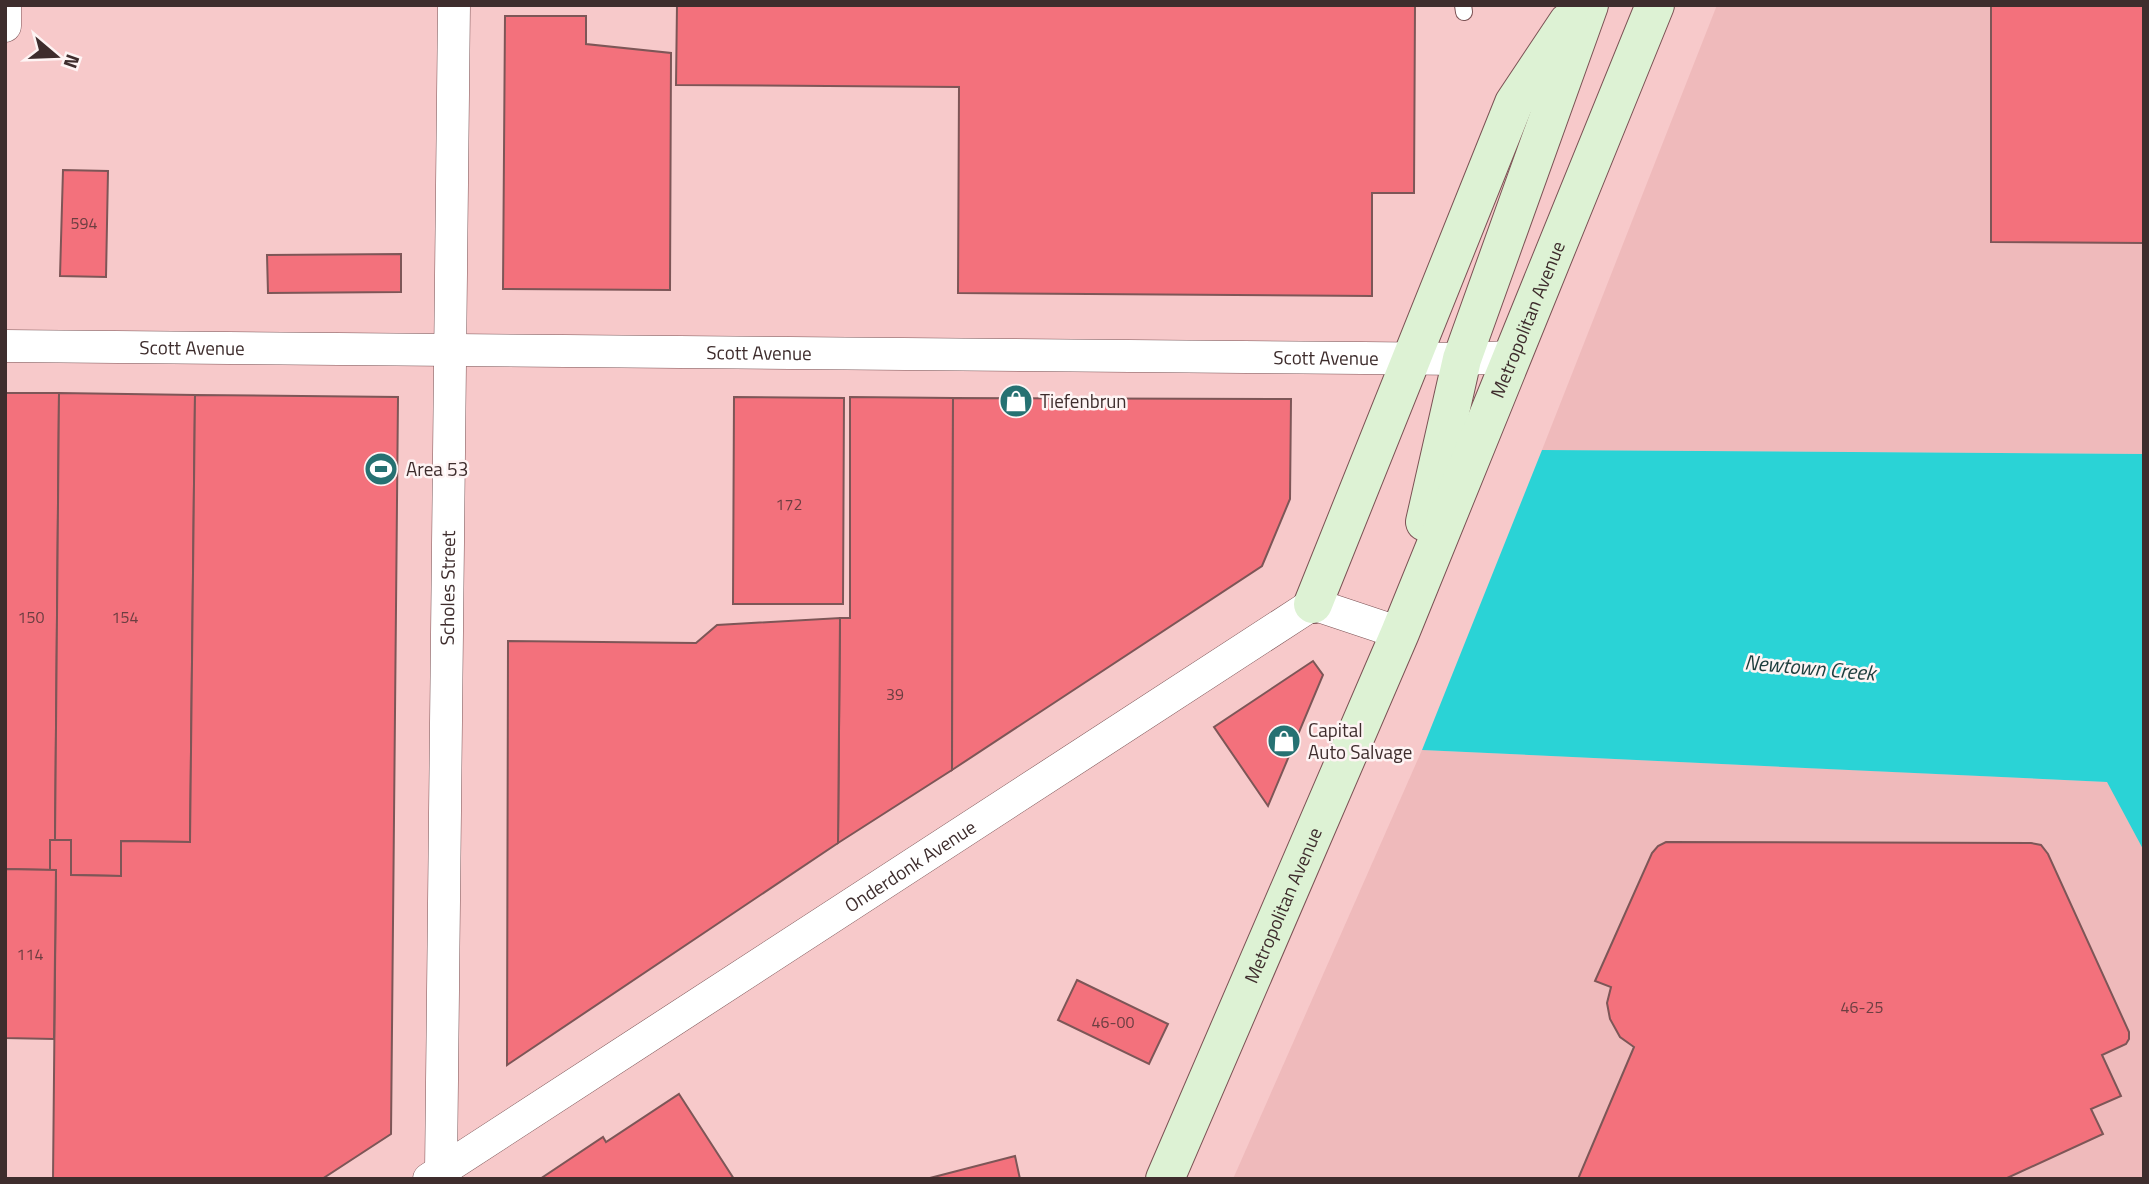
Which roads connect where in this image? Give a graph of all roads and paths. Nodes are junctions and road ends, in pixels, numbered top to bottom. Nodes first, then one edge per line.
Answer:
1 (5, 5) edge
2 (454, 5) edge
3 (1578, 5) edge
4 (1589, 5) edge
5 (1655, 5) edge
6 (5, 26) edge
7 (5, 346) edge
8 (452, 350) junction
9 (1512, 356) junction
10 (1411, 358) junction
11 (1462, 359) junction
12 (1314, 604) junction
13 (1400, 633) junction
14 (435, 1175) edge
15 (1165, 1179) edge

1 - 6 street
2 - 8 street, Scholes Street
3 - 10 main road
4 - 11 main road, Metropolitan Avenue
5 - 9 main road, Metropolitan Avenue
7 - 8 street, Scott Avenue
8 - 10 street, Scott Avenue
8 - 14 street, Scholes Street
9 - 11 street, Scott Avenue
9 - 13 main road, Metropolitan Avenue
10 - 11 street, Scott Avenue
10 - 12 main road
11 - 13 main road, Metropolitan Avenue
12 - 13 street
12 - 14 street, Onderdonk Avenue
13 - 15 main road, Metropolitan Avenue

